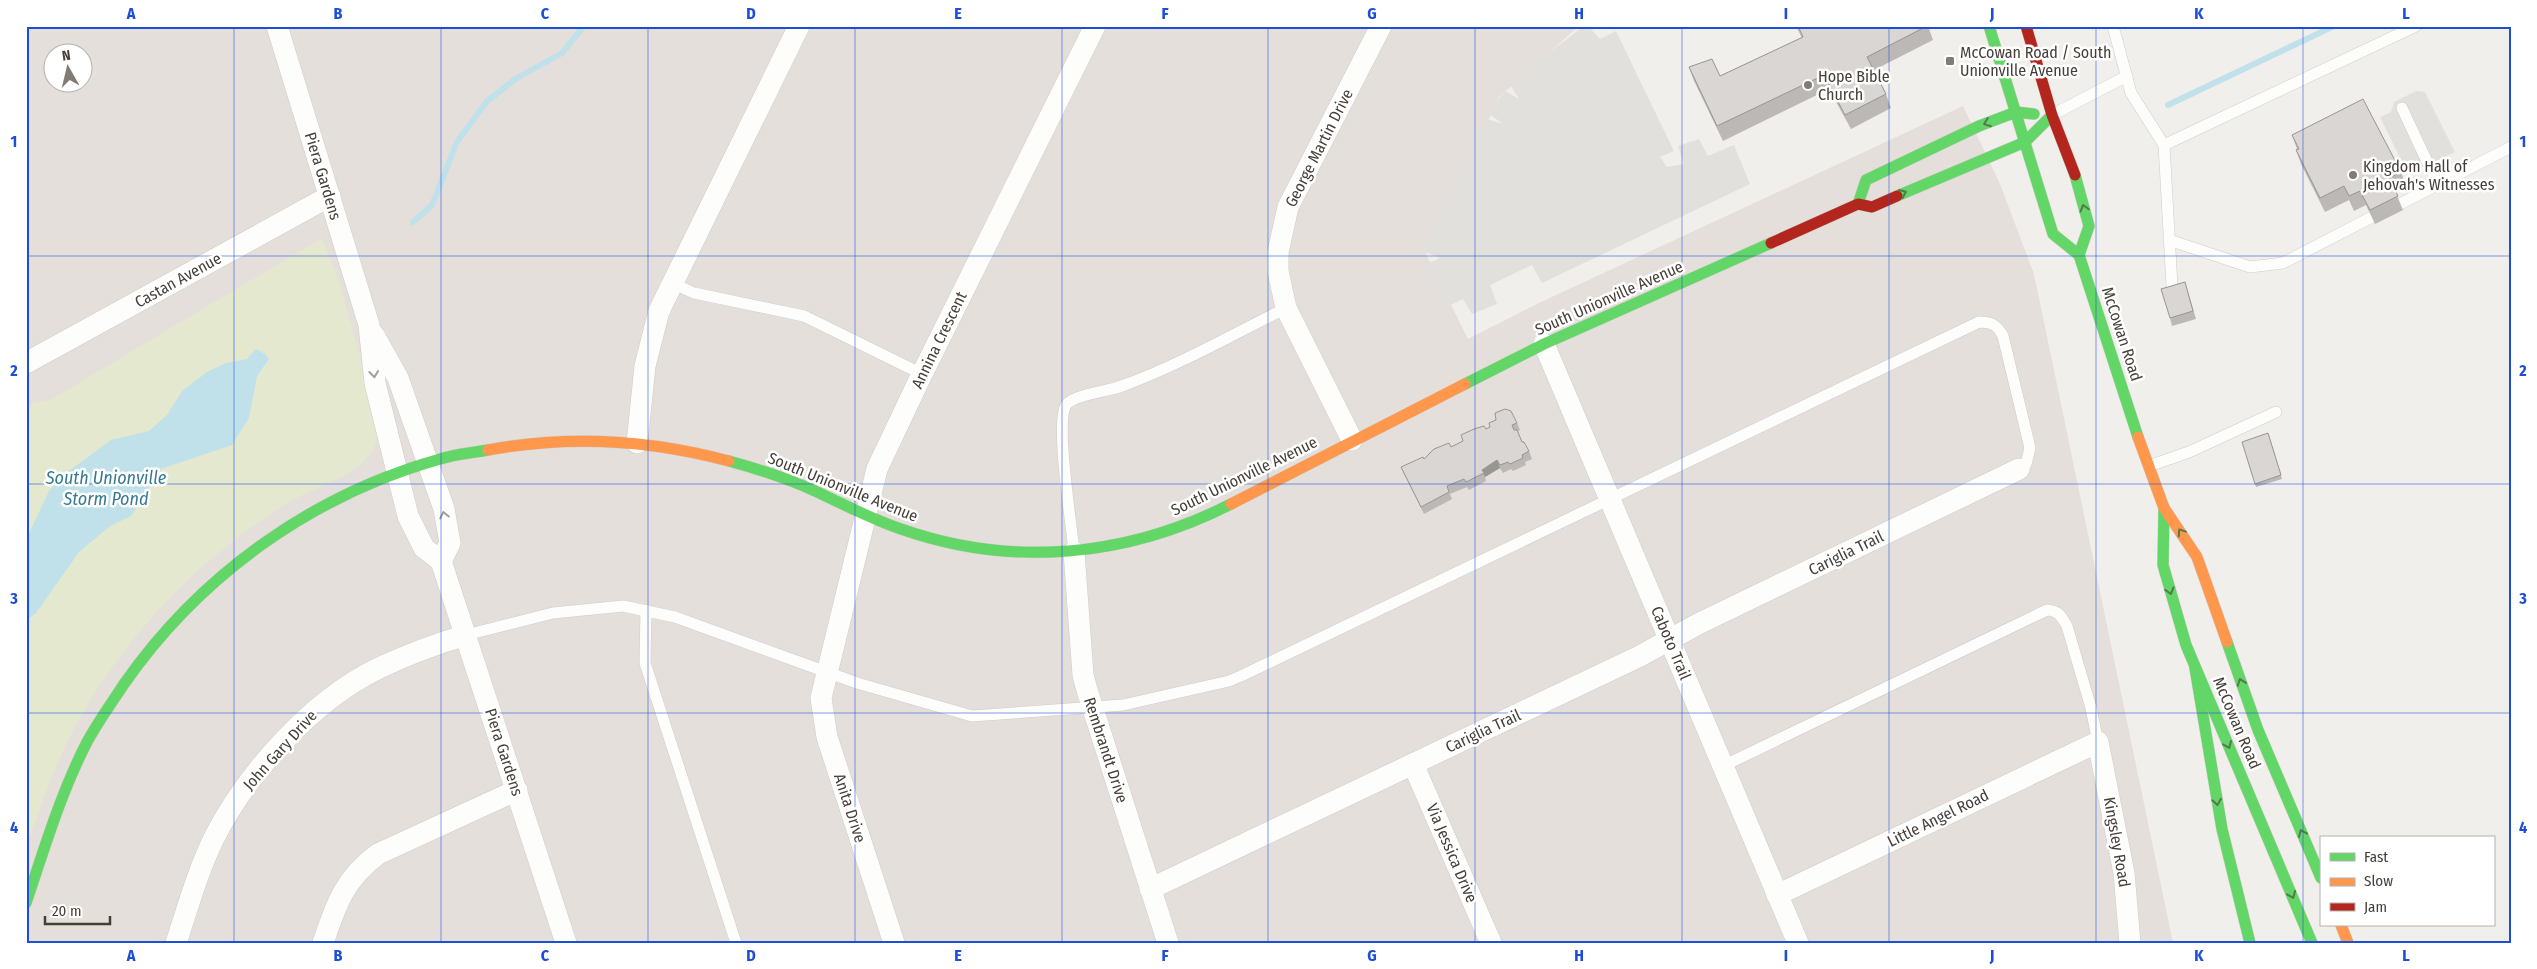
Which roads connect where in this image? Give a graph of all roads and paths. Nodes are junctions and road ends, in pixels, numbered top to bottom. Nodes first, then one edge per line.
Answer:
1 (277, 26) edge
2 (798, 26) edge
3 (1095, 26) edge
4 (1381, 26) edge
5 (1989, 26) edge
6 (2026, 26) edge
7 (2114, 26) edge
8 (2416, 26) edge
9 (2127, 76) junction
10 (2402, 108) dead end
11 (2016, 112) junction
12 (2052, 115) junction
13 (2025, 142) junction
14 (2164, 145) junction
15 (2511, 147) edge
16 (2438, 185) junction
17 (330, 196) junction
18 (1858, 204) junction
19 (2400, 204) dead end
20 (2372, 217) edge
21 (2169, 240) junction
22 (2079, 255) junction
23 (672, 283) junction
24 (2172, 286) edge
25 (1286, 308) junction
26 (369, 325) junction
27 (1544, 344) junction
28 (26, 363) edge
29 (922, 374) junction
30 (2276, 412) dead end
31 (1352, 440) junction
32 (637, 443) junction
33 (428, 461) junction
34 (2149, 466) junction
35 (2020, 469) joint
36 (397, 472) junction
37 (1609, 498) junction
38 (2164, 508) junction
39 (866, 515) junction
40 (1074, 552) junction
41 (441, 561) junction
42 (646, 610) junction
43 (466, 635) junction
44 (1670, 639) junction
45 (2196, 668) junction
46 (828, 672) junction
47 (1092, 709) junction
48 (2098, 742) junction
49 (1413, 764) junction
50 (1723, 766) junction
51 (517, 790) junction
52 (2320, 876) edge
53 (1150, 889) junction
54 (1777, 895) junction
55 (26, 903) edge
56 (2341, 926) edge
57 (176, 943) edge
58 (323, 943) edge
59 (566, 943) edge
60 (736, 943) edge
61 (894, 943) edge
62 (1168, 943) edge
63 (1491, 943) edge
64 (1798, 943) edge
65 (2130, 943) edge
66 (2250, 943) edge
67 (2312, 943) edge
68 (2348, 943) edge

1 - 17 street, Piera Gardens
2 - 23 street
3 - 29 street, Annina Crescent
4 - 25 street, George Martin Drive
5 - 11 main road
6 - 12 main road
7 - 9 lane
8 - 14 lane
9 - 12 lane
9 - 14 lane
10 - 16 lane
11 - 12 main road
11 - 13 main road
11 -> 18 main road
12 - 13 main road, South Unionville Avenue
22 -> 12 main road
18 -> 13 main road, South Unionville Avenue
13 - 22 main road
14 - 21 lane
15 - 16 lane
16 - 19 lane
17 - 26 street, Piera Gardens
17 - 28 street, Castan Avenue
18 - 27 main road, South Unionville Avenue
20 - 21 lane
21 - 24 lane
22 - 34 main road, McCowan Road
23 - 29 lane
23 - 32 street
25 - 31 street, George Martin Drive
25 - 40 lane
26 - 33 street, Piera Gardens
26 -> 36 street, Piera Gardens
27 - 31 main road, South Unionville Avenue
27 - 37 street, Caboto Trail
29 - 39 street, Annina Crescent
30 - 34 lane
31 - 40 main road, South Unionville Avenue
32 - 33 main road, South Unionville Avenue
32 - 39 main road, South Unionville Avenue
33 - 36 main road, South Unionville Avenue
41 -> 33 street, Piera Gardens
34 - 38 main road, McCowan Road
35 - 37 lane, Cariglia Trail
35 - 44 street, Cariglia Trail
36 - 41 street, Piera Gardens
36 - 55 main road, South Unionville Avenue
37 - 44 street, Caboto Trail
37 - 47 lane, Cariglia Trail
38 -> 45 main road, McCowan Road
52 -> 38 main road, McCowan Road
39 - 40 main road, South Unionville Avenue
39 - 46 street, Annina Crescent
40 - 47 street, Rembrandt Drive
41 - 43 street, Piera Gardens
42 - 43 lane, Cariglia Trail
42 - 46 lane, Cariglia Trail
42 - 60 lane
43 - 51 street, Piera Gardens
43 - 57 street, John Gary Drive
44 - 49 street, Cariglia Trail
44 - 50 street, Caboto Trail
45 -> 66 main road
45 -> 67 main road, McCowan Road
46 - 47 lane, Cariglia Trail
46 - 61 street, Anita Drive
47 - 53 street, Rembrandt Drive
48 - 50 lane
48 - 54 street, Little Angel Road
48 - 65 street, Kingsley Road
49 - 53 street, Cariglia Trail
49 - 63 street, Via Jessica Drive
50 - 54 street, Caboto Trail
51 - 58 street
51 - 59 street, Piera Gardens
53 - 62 street, Rembrandt Drive
54 - 64 street, Caboto Trail
56 - 68 main road

